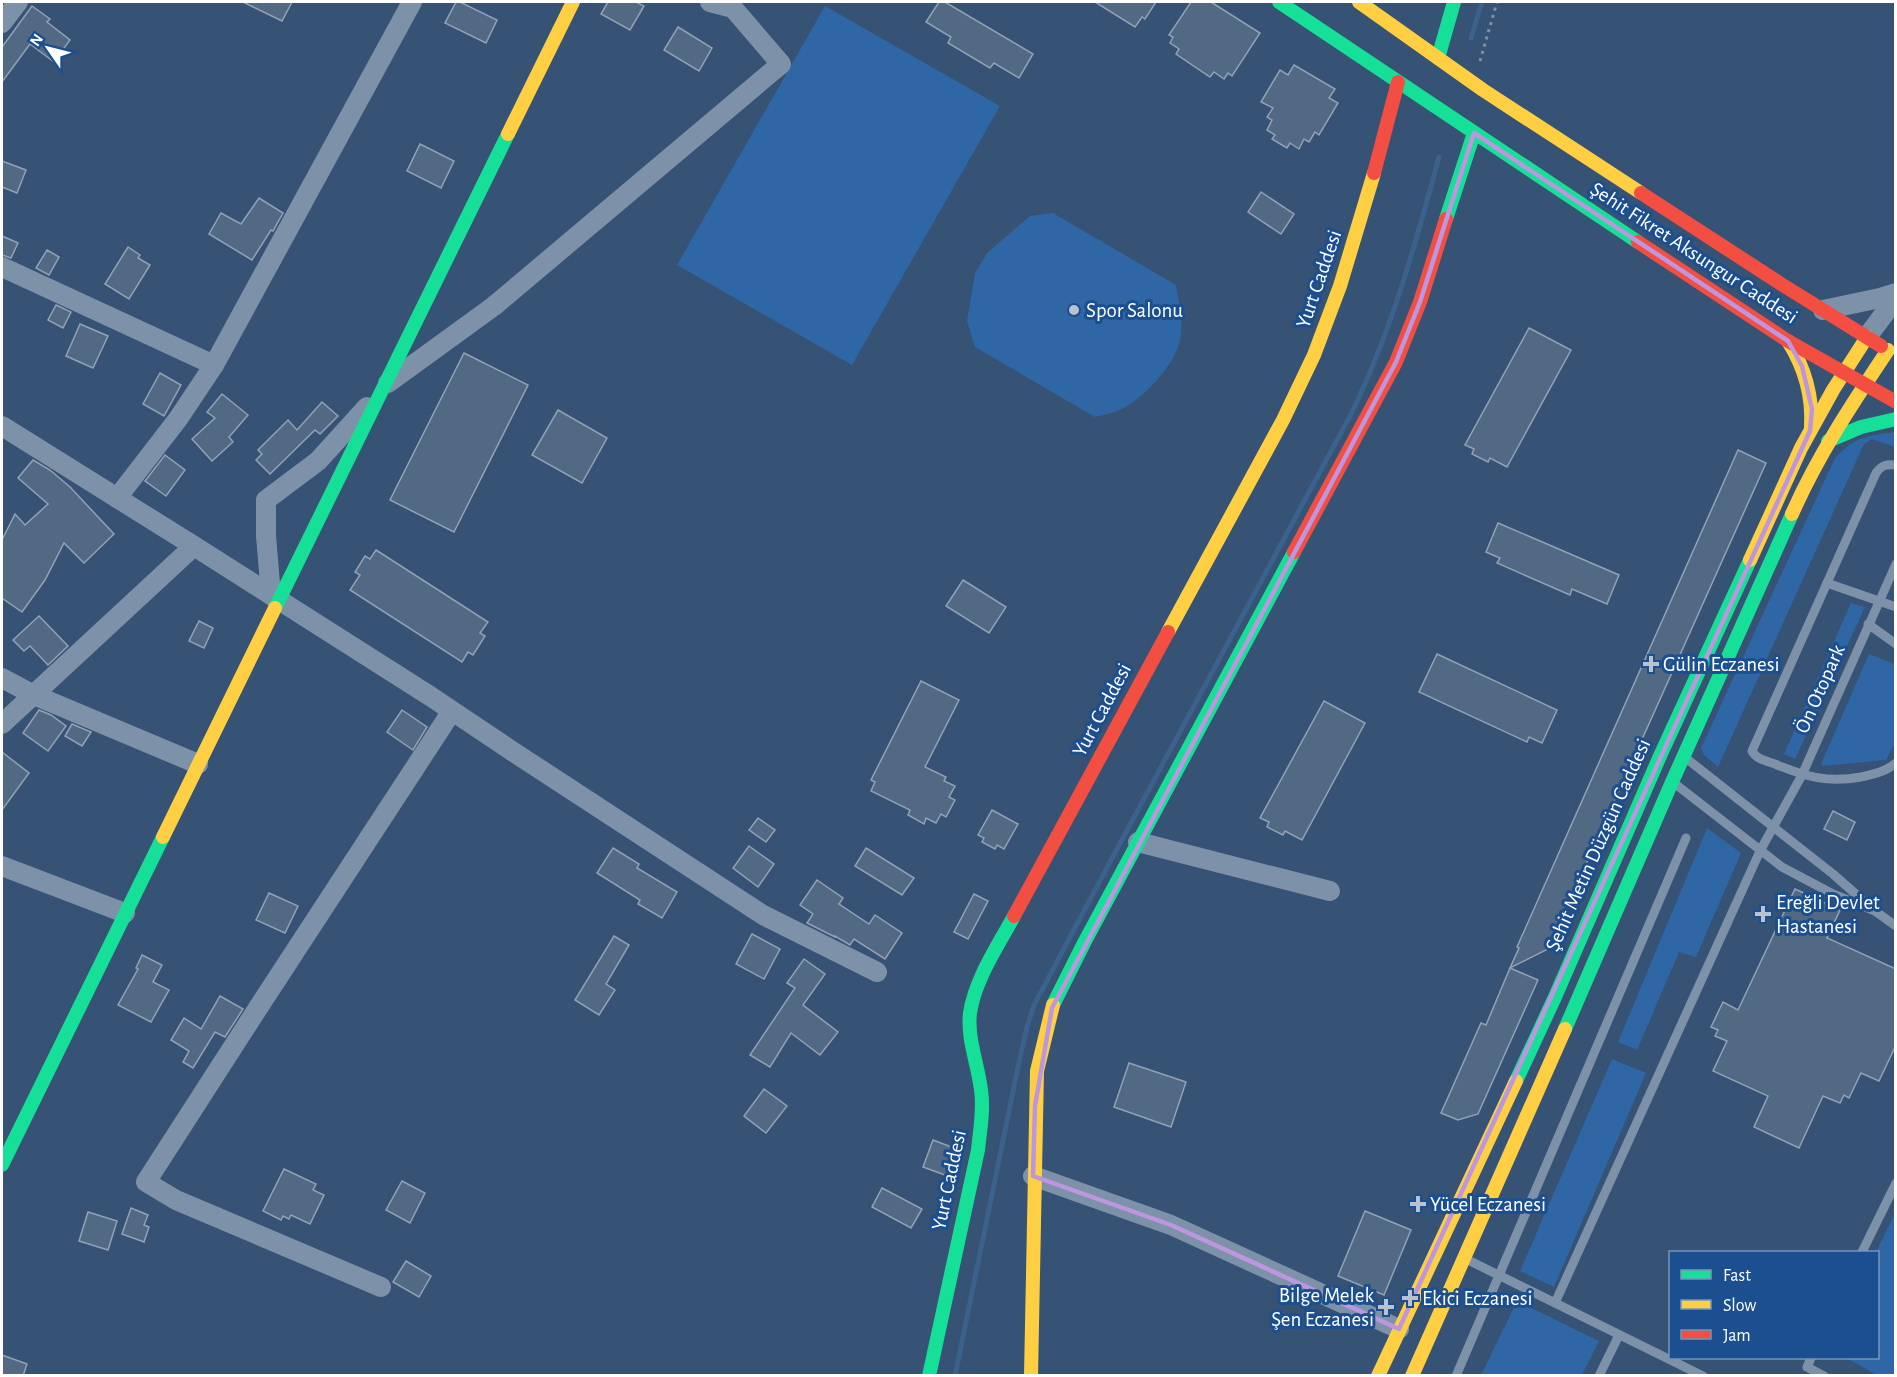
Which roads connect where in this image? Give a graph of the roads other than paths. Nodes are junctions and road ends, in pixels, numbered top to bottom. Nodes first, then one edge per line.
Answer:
1 (18, 2) edge
2 (412, 2) edge
3 (573, 2) edge
4 (710, 2) edge
5 (1279, 2) edge
6 (1359, 2) edge
7 (1454, 2) edge
8 (2, 23) edge
9 (1438, 58) junction
10 (1398, 82) junction
11 (1474, 133) junction
12 (2, 267) edge
13 (1896, 293) edge
14 (1896, 298) edge
15 (1823, 310) junction
16 (1867, 337) junction
17 (1788, 340) junction
18 (1893, 348) edge
19 (214, 365) junction
20 (1844, 372) junction
21 (1864, 384) junction
22 (383, 389) junction
23 (1896, 402) edge
24 (1896, 419) edge
25 (2, 426) edge
26 (1810, 430) junction
27 (1828, 441) junction
28 (1896, 465) edge
29 (117, 498) junction
30 (194, 546) junction
31 (1896, 564) edge
32 (1827, 583) junction
33 (275, 598) junction
34 (1879, 601) junction
35 (1896, 607) edge
36 (1868, 624) junction
37 (1896, 644) edge
38 (2, 678) edge
39 (34, 694) junction
40 (452, 711) junction
41 (2, 724) edge
42 (1684, 757) junction
43 (1896, 763) edge
44 (198, 764) junction
45 (1666, 769) junction
46 (1802, 775) junction
47 (1773, 827) junction
48 (1686, 838) dead end
49 (1137, 842) junction
50 (1760, 851) junction
51 (2, 866) edge
52 (1330, 891) dead end
53 (1875, 911) junction
54 (125, 913) junction
55 (1896, 926) edge
56 (877, 972) dead end
57 (2, 1165) edge
58 (1033, 1176) junction
59 (1896, 1184) edge
60 (1862, 1251) edge
61 (1464, 1258) junction
62 (1499, 1276) junction
63 (381, 1287) dead end
64 (1555, 1303) junction
65 (1399, 1329) junction
66 (1619, 1335) junction
67 (1811, 1359) edge
68 (928, 1376) edge
69 (1031, 1376) edge
70 (1378, 1376) edge
71 (1412, 1376) edge
72 (1456, 1376) edge
73 (1599, 1376) edge
74 (1703, 1376) edge
75 (1824, 1376) edge

1 - 8 street
2 - 19 street
3 - 22 street
4 - 22 street
5 - 10 street, Şehit Fikret Aksungur Caddesi
6 - 9 street, Şehit Fikret Aksungur Caddesi
7 - 9 street
9 - 15 street, Şehit Fikret Aksungur Caddesi
10 - 11 street, Şehit Fikret Aksungur Caddesi
10 - 68 street, Yurt Caddesi
11 - 17 street, Şehit Fikret Aksungur Caddesi
11 - 49 street
12 - 19 street
13 - 15 street
14 - 16 street
15 - 16 street, Şehit Fikret Aksungur Caddesi
16 - 18 street, Şehit Fikret Aksungur Caddesi
16 - 20 street, Şehit Metin Düzgün Caddesi
17 - 20 street, Şehit Fikret Aksungur Caddesi
17 - 26 street
18 - 21 street, Şehit Metin Düzgün Caddesi
19 - 29 street
20 - 21 street, Şehit Fikret Aksungur Caddesi
20 - 26 street, Şehit Metin Düzgün Caddesi
21 - 23 street, Şehit Fikret Aksungur Caddesi
21 - 27 street, Şehit Metin Düzgün Caddesi
22 - 33 street
22 - 33 street
24 - 27 street
25 - 29 street
26 - 45 street, Şehit Metin Düzgün Caddesi
27 - 42 street, Şehit Metin Düzgün Caddesi
28 - 32 lane
29 - 30 street
30 - 33 street
30 - 39 street
31 - 34 lane, Ön Otopark
32 - 34 lane
32 - 46 lane
33 - 40 street
33 - 44 street
34 - 35 lane
34 - 36 lane, Ön Otopark
36 - 37 lane
36 - 46 lane, Ön Otopark
38 - 39 street
39 - 41 street
39 - 44 street
40 - 56 street
40 - 63 street
42 - 45 street, Şehit Metin Düzgün Caddesi
42 - 45 lane
42 - 47 lane
43 - 46 lane
44 - 54 street
45 - 50 lane
45 - 61 street, Şehit Metin Düzgün Caddesi
45 - 65 street, Şehit Metin Düzgün Caddesi
46 - 47 lane, Ön Otopark
47 - 50 lane, Ön Otopark
47 - 53 lane
48 - 62 lane
49 - 52 street
49 - 58 street
50 - 53 lane
50 - 64 lane, Ön Otopark
51 - 54 street
53 - 55 lane
54 - 57 street
58 - 65 street
58 - 69 street
59 - 60 lane
61 - 62 lane
61 - 71 street, Şehit Metin Düzgün Caddesi
62 - 64 lane
62 - 72 lane
64 - 66 lane
65 - 70 street, Şehit Metin Düzgün Caddesi
66 - 73 lane
66 - 74 lane
67 - 75 lane

